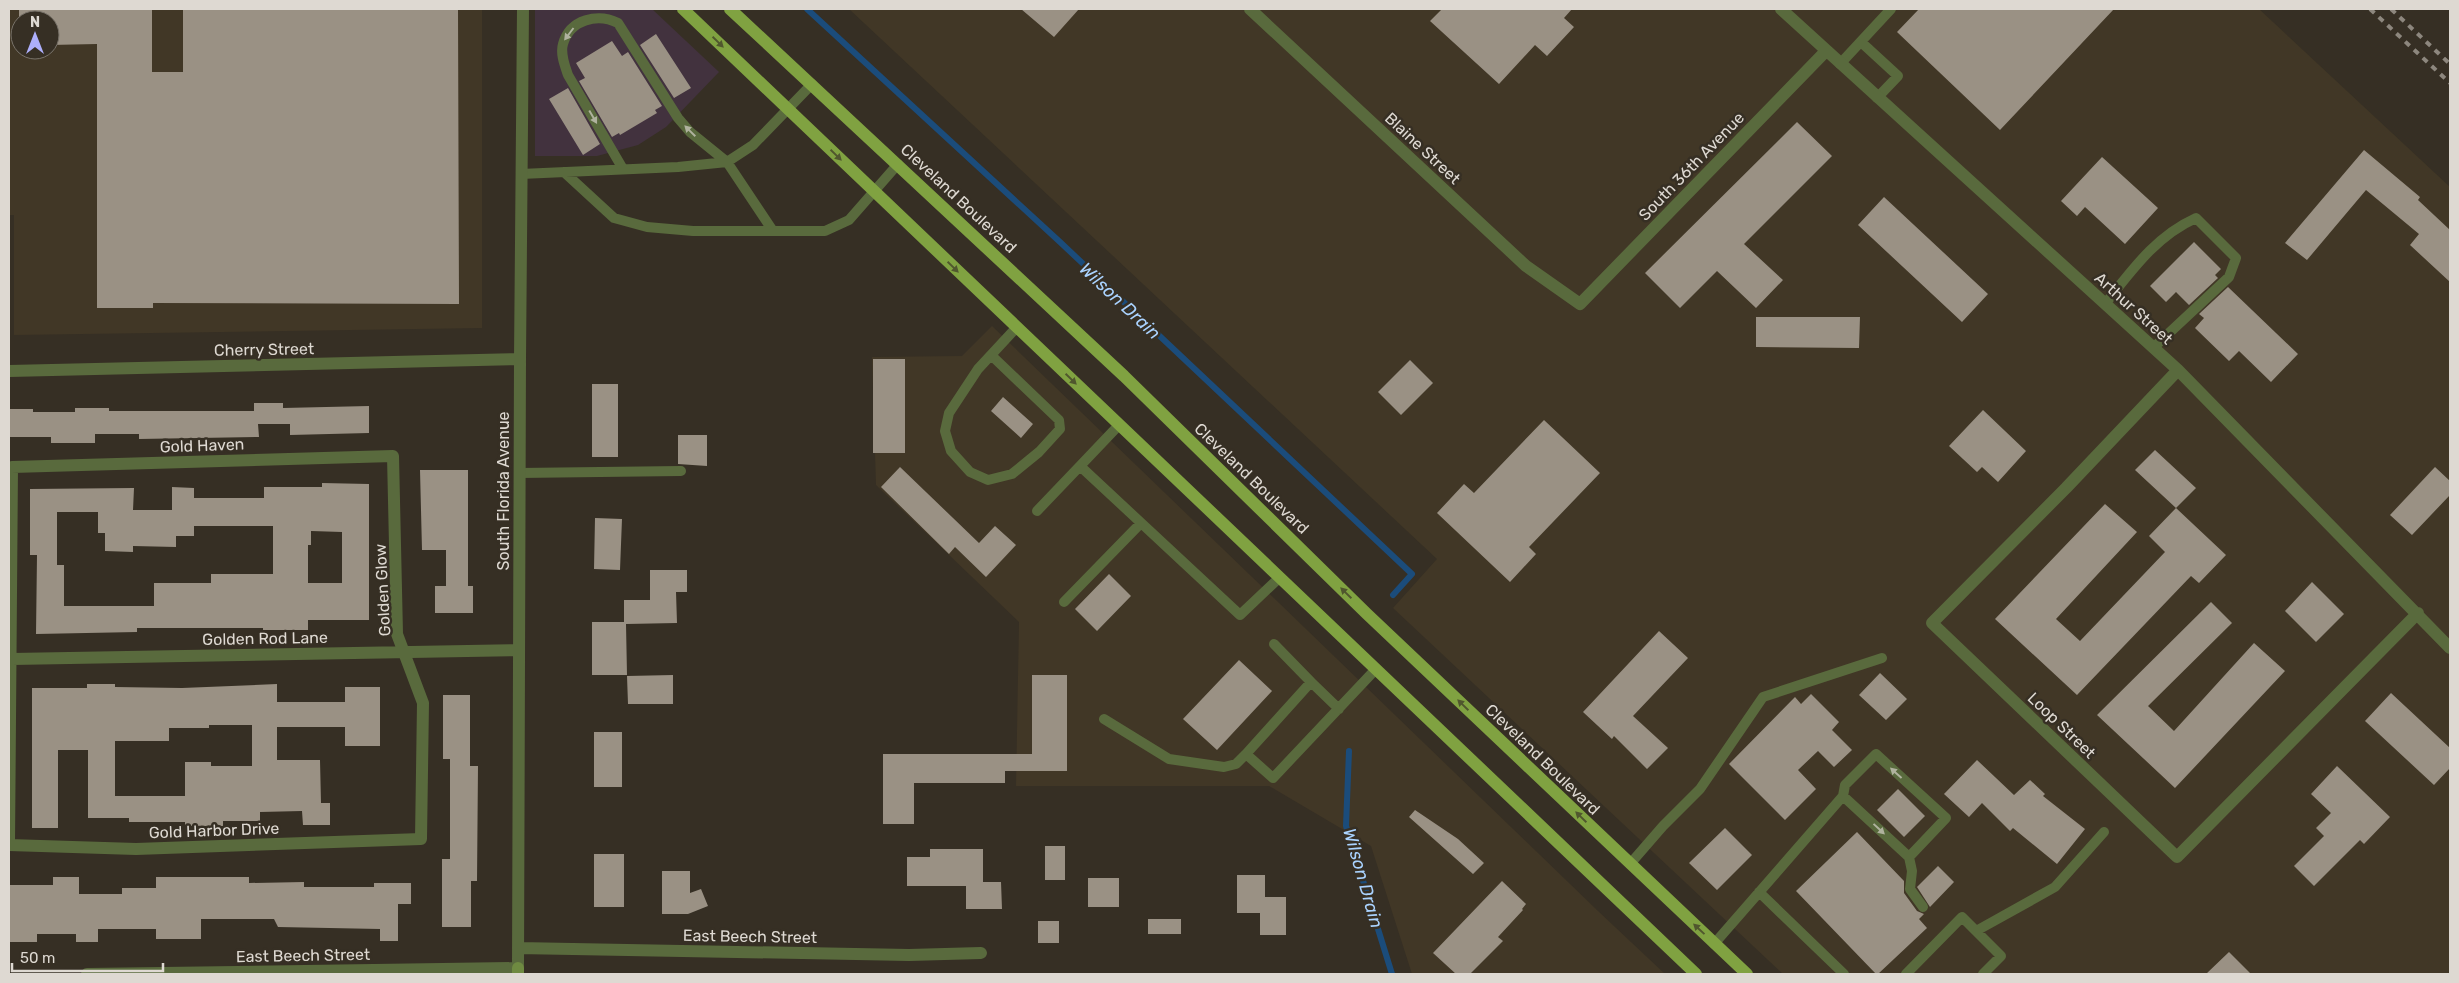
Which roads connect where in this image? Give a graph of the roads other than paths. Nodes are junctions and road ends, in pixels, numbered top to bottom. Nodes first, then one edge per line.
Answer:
1 (523, 9) edge
2 (683, 9) edge
3 (730, 9) edge
4 (1250, 9) edge
5 (1780, 9) edge
6 (1891, 9) edge
7 (610, 13) edge
8 (1861, 42) junction
9 (1825, 52) junction
10 (1840, 64) junction
11 (812, 84) junction
12 (1877, 98) junction
13 (788, 110) junction
14 (727, 162) junction
15 (898, 164) junction
16 (623, 169) junction
17 (564, 172) junction
18 (521, 174) junction
19 (874, 191) junction
20 (773, 231) junction
21 (1580, 304) joint
22 (2105, 304) junction
23 (1016, 327) junction
24 (2153, 348) junction
25 (991, 355) junction
26 (520, 359) junction
27 (2178, 370) junction
28 (9, 371) edge
29 (1119, 425) junction
30 (393, 456) joint
31 (1080, 466) junction
32 (681, 471) dead end
33 (519, 473) junction
34 (1037, 511) dead end
35 (1140, 524) junction
36 (1279, 578) junction
37 (1064, 602) dead end
38 (2418, 613) junction
39 (1274, 644) dead end
40 (2450, 648) edge
41 (519, 650) junction
42 (404, 652) junction
43 (1882, 658) dead end
44 (12, 659) junction
45 (1375, 670) junction
46 (1311, 682) junction
47 (1339, 709) junction
48 (1104, 719) dead end
49 (1246, 754) junction
50 (1844, 796) junction
51 (2104, 832) dead end
52 (421, 839) joint
53 (9, 845) edge
54 (1909, 858) junction
55 (1630, 864) junction
56 (1759, 892) junction
57 (1923, 907) dead end
58 (1976, 931) junction
59 (1714, 944) junction
60 (518, 948) junction
61 (981, 954) dead end
62 (518, 971) edge
63 (88, 974) edge
64 (1696, 974) edge
65 (1747, 974) edge
66 (1844, 974) edge
67 (1906, 974) edge
68 (1984, 974) edge

1 - 18 street, South Florida Avenue
2 -> 13 main road
3 - 11 main road, Cleveland Boulevard
4 - 21 street, Blaine Street
5 - 9 street, Arthur Street
6 - 8 lane
14 -> 7 lane
7 -> 16 lane
8 - 10 lane
8 - 12 lane
9 - 10 street, Arthur Street
9 - 21 street, South 36th Avenue
10 - 12 street, Arthur Street
11 - 13 lane
11 - 15 main road, Cleveland Boulevard
12 - 22 street, Arthur Street
13 - 14 lane
13 -> 19 main road
14 - 16 lane
14 - 20 lane
15 - 19 lane
55 -> 15 main road, Cleveland Boulevard
16 - 17 lane
17 - 18 lane
17 - 20 lane
18 - 26 street, South Florida Avenue
19 - 20 lane
19 -> 23 main road
22 - 24 street, Arthur Street
22 - 24 lane
23 - 25 lane
23 -> 29 main road
24 - 27 street, Arthur Street
25 - 25 lane
26 - 28 street, Cherry Street
26 - 33 street, South Florida Avenue
27 - 38 street, Arthur Street
27 - 38 street, Loop Street
29 - 31 lane
29 - 36 main road
30 - 42 street, Golden Glow
30 - 44 street, Gold Haven
31 - 34 lane
31 - 35 lane
32 - 33 lane
33 - 41 street, South Florida Avenue
35 - 36 lane
35 - 37 lane
36 - 45 main road
38 - 40 street, Arthur Street
39 - 46 lane
41 - 42 street, Golden Rod Lane
41 - 60 street, South Florida Avenue
42 - 44 street, Golden Rod Lane
42 - 52 street, Golden Glow
43 - 55 lane
44 - 53 street
45 - 47 lane
45 - 64 main road
46 - 47 lane
46 - 49 lane
47 - 49 lane
48 - 49 lane
50 -> 54 lane
54 -> 50 lane
50 - 56 lane
51 - 58 lane
52 - 53 street, Gold Harbor Drive
54 - 57 lane
59 -> 55 main road, Cleveland Boulevard
56 - 59 lane
56 - 66 lane
58 - 67 lane
58 - 68 lane
59 - 65 main road, Cleveland Boulevard
60 - 61 street, East Beech Street
60 - 62 street, South Florida Avenue
62 - 63 street, East Beech Street

